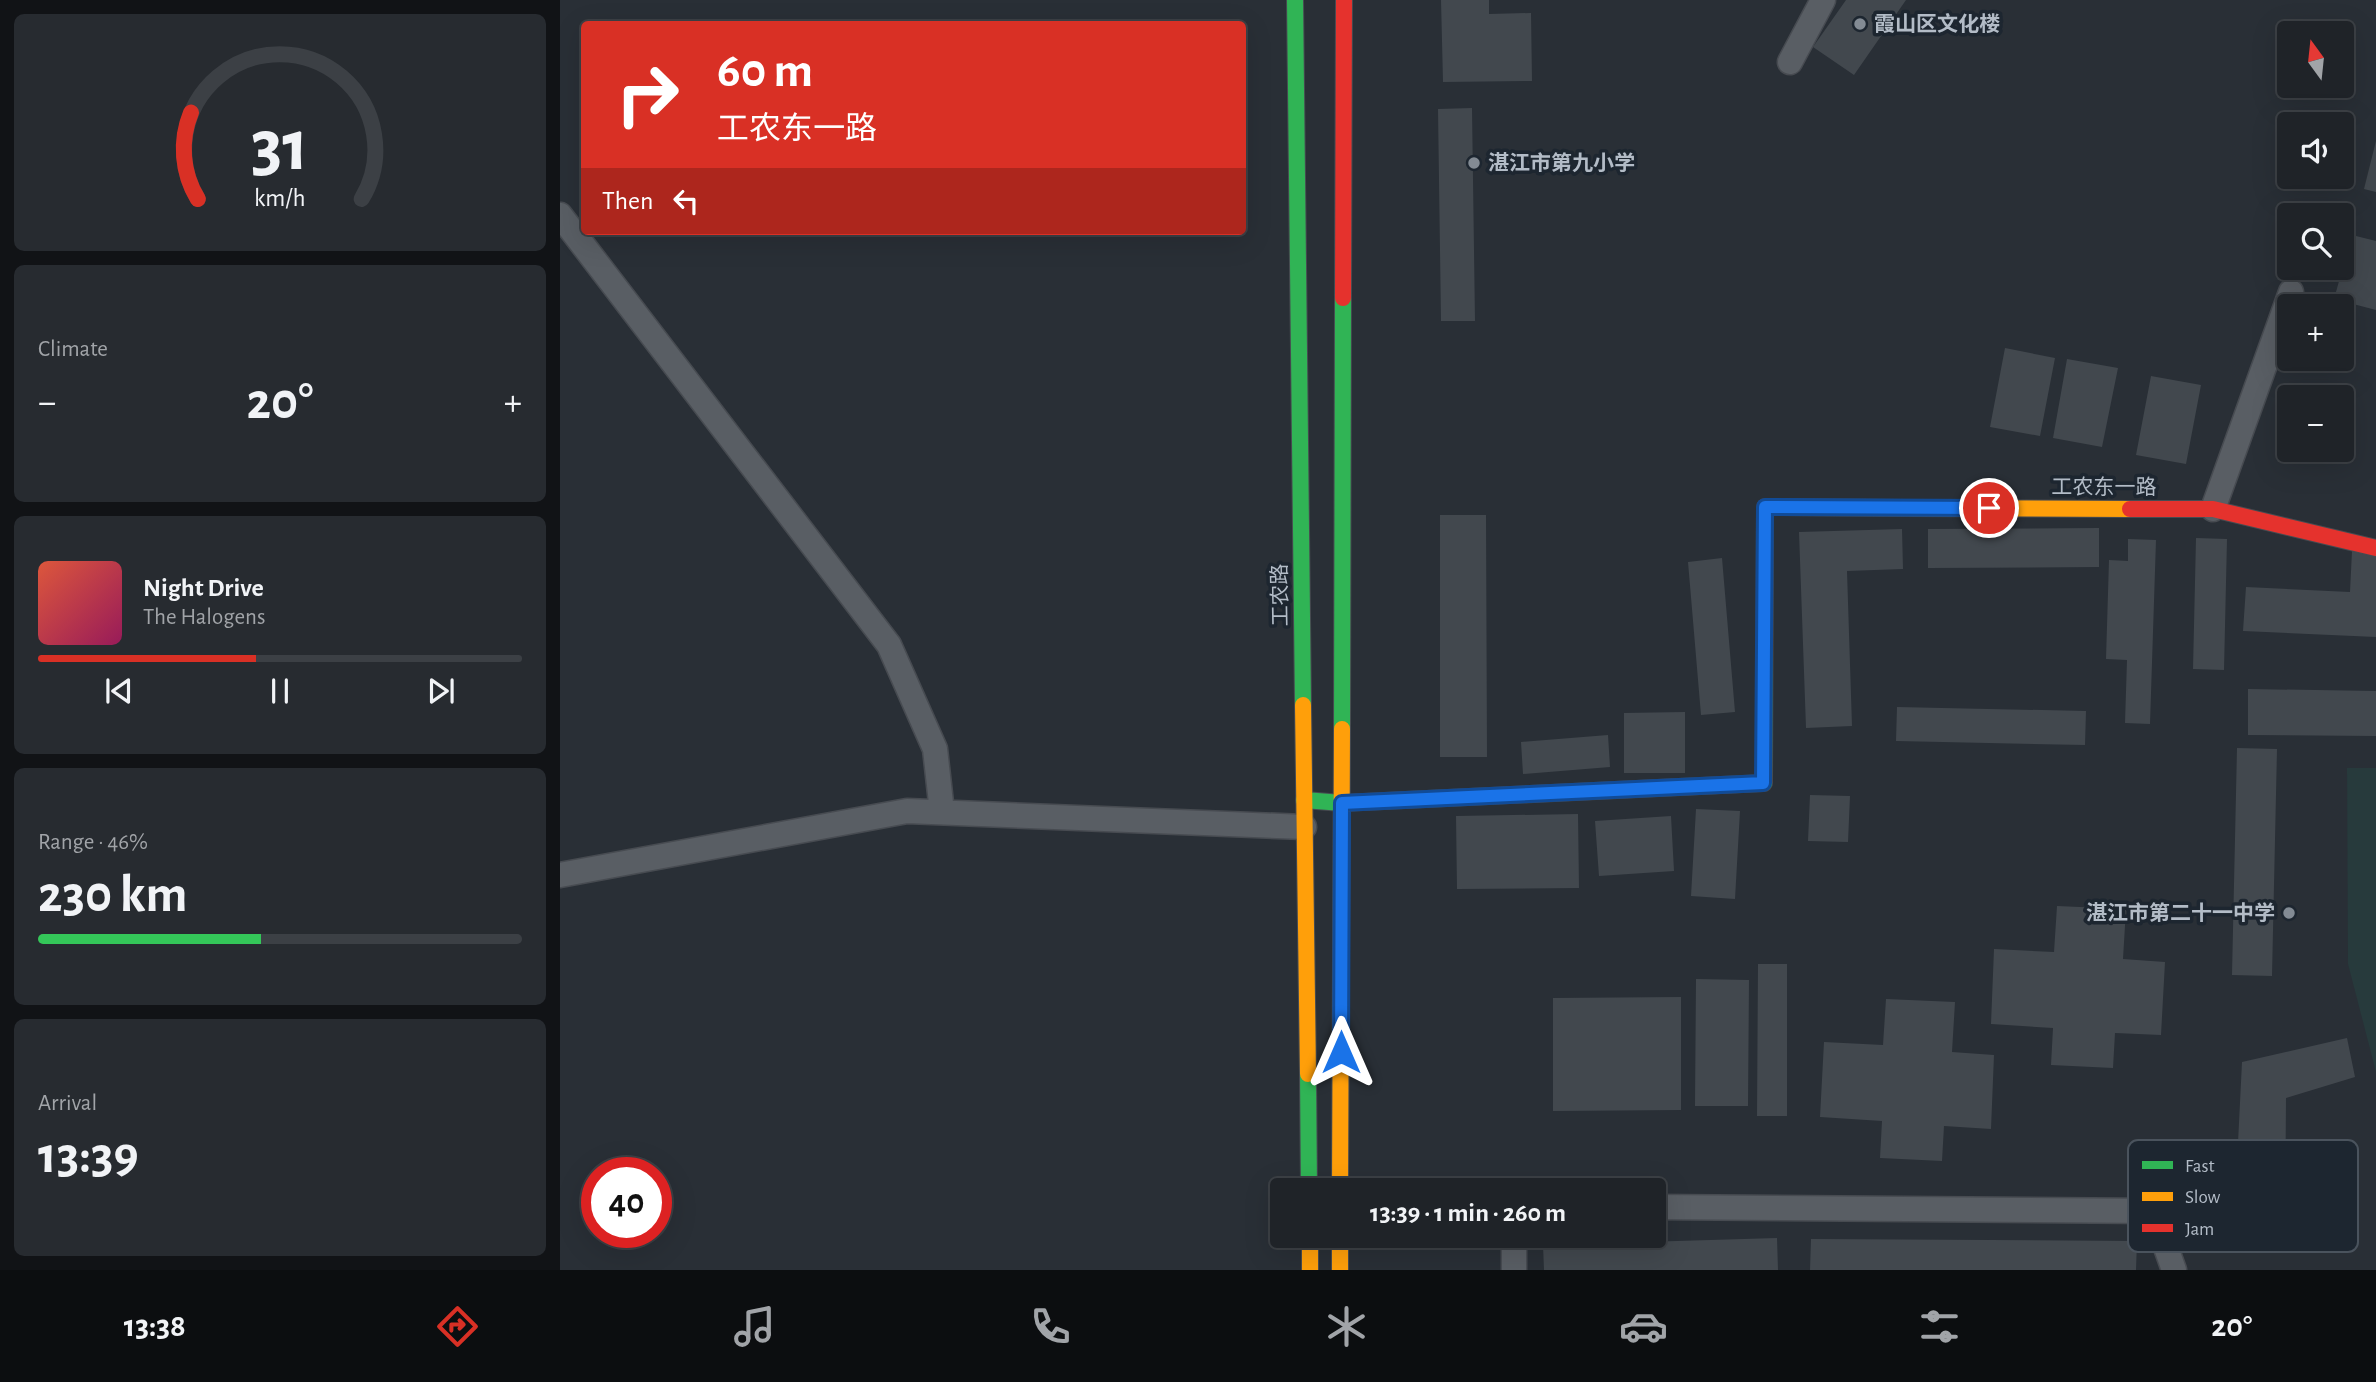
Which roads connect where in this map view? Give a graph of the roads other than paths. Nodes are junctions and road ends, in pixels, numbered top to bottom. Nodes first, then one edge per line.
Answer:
1 (1295, 0) edge
2 (1344, 0) edge
3 (1823, 0) edge
4 (1790, 62) dead end
5 (560, 215) edge
6 (2291, 292) dead end
7 (2213, 509) junction
8 (2376, 548) edge
9 (1304, 800) junction
10 (1342, 803) junction
11 (942, 812) junction
12 (1304, 827) junction
13 (560, 875) edge
14 (1309, 1178) edge
15 (1340, 1178) edge
16 (1666, 1207) edge
17 (2128, 1212) edge
18 (1310, 1248) edge
19 (1340, 1248) edge
20 (1514, 1248) edge
21 (2168, 1252) edge
22 (1310, 1270) edge
23 (1340, 1270) edge
24 (1514, 1270) edge
25 (2174, 1270) edge

1 - 9 street, 工农路
2 - 10 street
3 - 4 street
5 - 11 street
6 - 7 street
7 - 8 street
7 - 10 street, 工农东一路
9 - 10 street, 工农东一路
9 - 12 street, 工农路
10 - 15 street
11 - 12 street
11 - 13 street
12 - 14 street, 工农路
16 - 17 street
18 - 22 street
19 - 23 street
20 - 24 street
21 - 25 street

